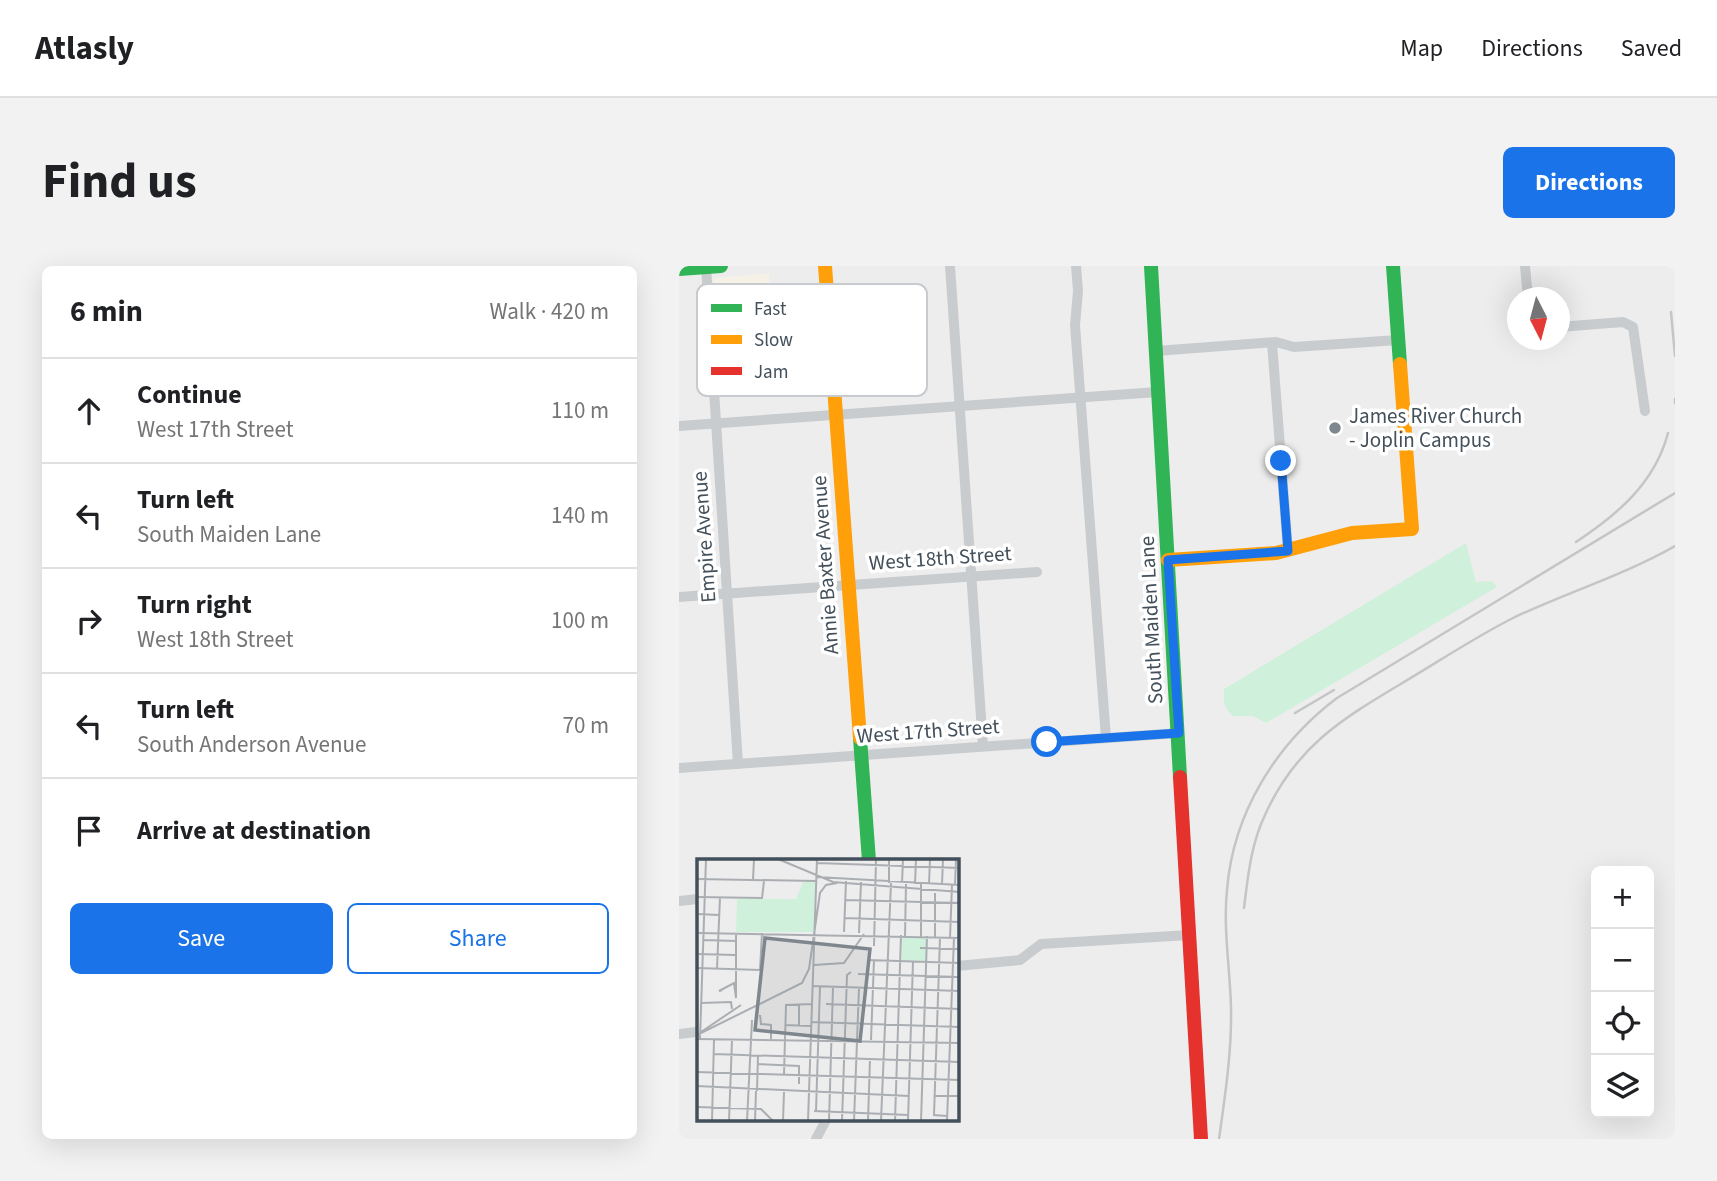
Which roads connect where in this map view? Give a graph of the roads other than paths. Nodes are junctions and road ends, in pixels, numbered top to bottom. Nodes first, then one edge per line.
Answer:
1 (711, 266) edge
2 (825, 266) edge
3 (950, 266) edge
4 (1076, 266) edge
5 (1151, 266) edge
6 (1393, 266) edge
7 (1525, 266) edge
8 (679, 269) edge
9 (711, 284) edge
10 (826, 284) edge
11 (1527, 287) edge
12 (1570, 326) edge
13 (1398, 340) junction
14 (1272, 343) junction
15 (1156, 351) junction
16 (1158, 392) junction
17 (714, 396) edge
18 (835, 396) edge
19 (1082, 397) junction
20 (959, 406) junction
21 (1645, 411) dead end
22 (836, 415) junction
23 (715, 423) junction
24 (679, 426) edge
25 (1288, 551) junction
26 (1168, 560) junction
27 (1037, 572) dead end
28 (971, 577) junction
29 (847, 585) junction
30 (727, 593) junction
31 (679, 597) edge
32 (1179, 733) junction
33 (1106, 738) junction
34 (983, 746) junction
35 (860, 755) junction
36 (738, 764) junction
37 (679, 768) edge
38 (869, 859) edge
39 (697, 899) edge
40 (679, 901) edge
41 (1189, 935) junction
42 (959, 966) edge
43 (696, 1032) dead end
44 (679, 1034) edge
45 (825, 1122) edge
46 (816, 1139) edge
47 (1201, 1139) edge

1 - 8 street
1 - 9 street, Empire Avenue
2 - 10 street, Annie Baxter Avenue
3 - 20 street
4 - 19 street
5 - 15 street, South Maiden Lane
6 - 13 street
7 - 11 street
12 - 21 street
13 - 14 street
13 - 25 street
14 - 15 street
14 - 25 street
15 - 16 street, South Maiden Lane
16 - 19 street
16 - 26 street, South Maiden Lane
17 - 23 street, Empire Avenue
18 - 22 street, Annie Baxter Avenue
19 - 20 street
19 - 33 street
20 - 22 street
20 - 28 street
22 - 23 street
22 - 29 street, Annie Baxter Avenue
23 - 24 street
23 - 30 street, Empire Avenue
25 - 26 street
26 - 32 street, South Maiden Lane
27 - 28 street, West 18th Street
28 - 29 street, West 18th Street
28 - 34 street
29 - 30 street, West 18th Street
29 - 35 street, Annie Baxter Avenue
30 - 31 street, West 18th Street
30 - 36 street, Empire Avenue
32 - 33 street, West 17th Street
32 - 41 street, South Maiden Lane
33 - 34 street, West 17th Street
34 - 35 street, West 17th Street
35 - 36 street, West 17th Street
35 - 38 street, Annie Baxter Avenue
36 - 37 street, West 17th Street
39 - 40 street
41 - 42 street
41 - 47 street, South Maiden Lane
43 - 44 street
45 - 46 street

